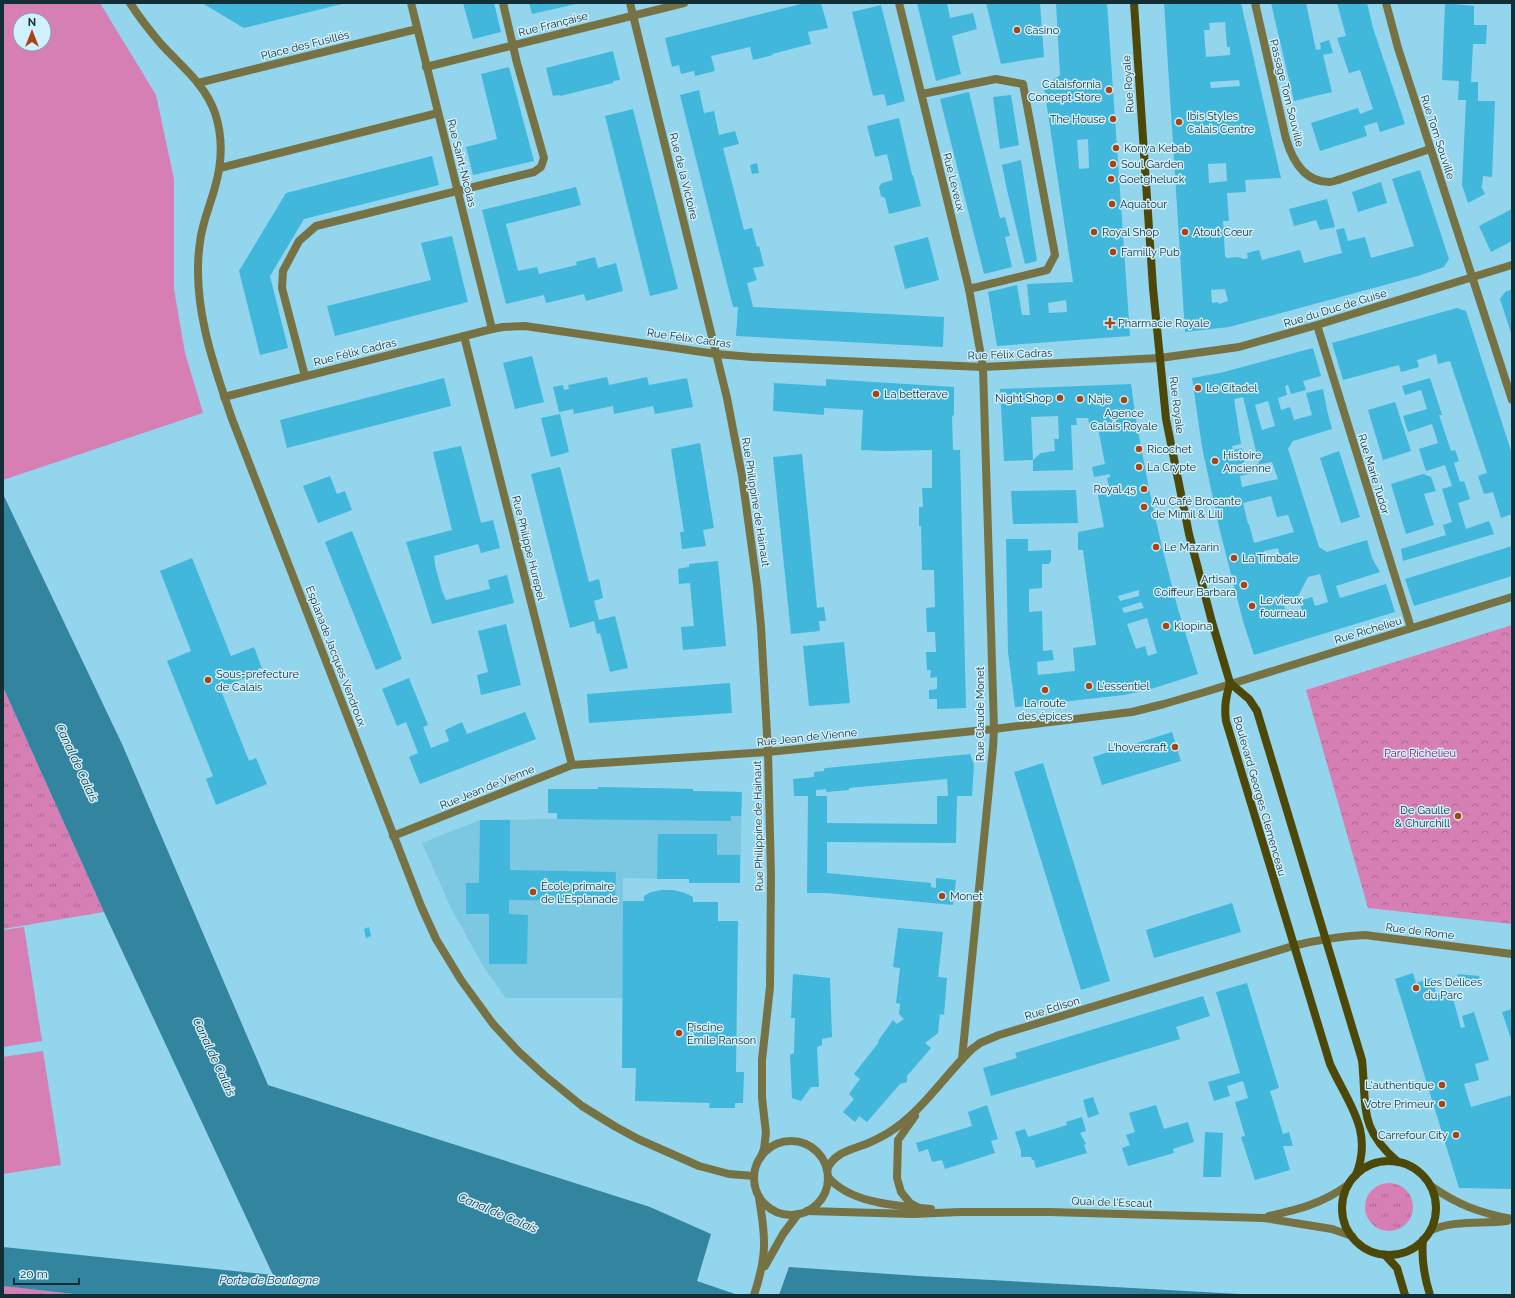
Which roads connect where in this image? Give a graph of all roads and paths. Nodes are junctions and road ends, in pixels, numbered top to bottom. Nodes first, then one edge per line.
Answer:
1 (130, 3) edge
2 (411, 3) edge
3 (503, 3) edge
4 (630, 3) edge
5 (684, 3) edge
6 (899, 3) edge
7 (1134, 3) edge
8 (1255, 3) edge
9 (1386, 3) edge
10 (633, 16) junction
11 (417, 29) junction
12 (513, 45) junction
13 (426, 66) junction
14 (198, 83) junction
15 (922, 94) junction
16 (438, 113) junction
17 (1430, 149) junction
18 (220, 168) junction
19 (457, 191) junction
20 (1512, 264) edge
21 (1472, 278) junction
22 (969, 289) junction
23 (1317, 325) junction
24 (492, 329) junction
25 (464, 336) junction
26 (716, 354) junction
27 (1160, 358) junction
28 (983, 367) junction
29 (305, 376) junction
30 (224, 397) junction
31 (1512, 400) edge
32 (1512, 596) edge
33 (1411, 628) junction
34 (1230, 684) junction
35 (994, 728) junction
36 (768, 752) junction
37 (572, 765) junction
38 (393, 836) junction
39 (1325, 939) junction
40 (1293, 946) junction
41 (1512, 954) edge
42 (962, 1059) junction
43 (922, 1106) junction
44 (761, 1157) junction
45 (1398, 1162) junction
46 (828, 1173) junction
47 (1356, 1175) junction
48 (754, 1176) junction
49 (1348, 1186) junction
50 (1431, 1186) junction
51 (758, 1194) junction
52 (917, 1208) junction
53 (807, 1211) junction
54 (960, 1212) junction
55 (798, 1214) junction
56 (1264, 1218) junction
57 (1512, 1220) edge
58 (1431, 1230) junction
59 (1352, 1236) junction
60 (1424, 1240) junction
61 (1385, 1255) junction
62 (760, 1276) junction
63 (754, 1295) edge
64 (1405, 1295) edge
65 (1430, 1295) edge

1 - 14 street, Esplanade Jacques Vendroux
2 - 11 street, Rue Saint-Nicolas
3 - 12 street
4 - 10 street, Rue de la Victoire
5 - 10 street, Rue Française
6 - 15 street, Rue Leveux
7 - 27 street, Rue Royale
8 - 17 street, Passage Tom Souville
9 - 17 street, Rue Tom Souville
10 - 12 street, Rue Française
10 - 26 street, Rue de la Victoire
11 - 13 street, Rue Saint-Nicolas
11 - 14 street, Place des Fusillés
12 - 13 street, Rue Française
12 - 19 street
13 - 16 street, Rue Saint-Nicolas
14 - 18 street, Esplanade Jacques Vendroux
15 - 22 street, Rue Leveux
15 - 22 street
16 - 18 street
16 - 19 street, Rue Saint-Nicolas
17 - 21 street, Rue Tom Souville
18 - 30 street, Esplanade Jacques Vendroux
19 - 24 street, Rue Saint-Nicolas
19 - 29 street
20 - 21 street, Rue du Duc de Guise
21 - 23 street, Rue du Duc de Guise
21 - 31 street, Rue Tom Souville
22 - 28 street, Rue Leveux
23 - 27 street, Rue du Duc de Guise
23 - 33 street, Rue Marie Tudor
24 - 25 street, Rue Félix Cadras
24 - 26 street, Rue Félix Cadras
25 - 29 street, Rue Félix Cadras
25 - 37 street, Rue Philippe Hurepel
26 - 28 street, Rue Félix Cadras
26 - 36 street, Rue Philippine de Hainaut
27 - 28 street, Rue Félix Cadras
27 - 34 street, Rue Royale
28 - 35 street, Rue Claude Monet
29 - 30 street, Rue Félix Cadras
30 - 38 street, Esplanade Jacques Vendroux
32 - 33 street, Rue Richelieu
33 - 34 street, Rue Richelieu
34 - 35 street, Rue Jean de Vienne
34 - 39 street, Boulevard Georges Clemenceau
34 - 40 street, Boulevard Georges Clemenceau
35 - 36 street, Rue Jean de Vienne
35 - 42 street, Rue Claude Monet
36 - 37 street, Rue Jean de Vienne
36 - 44 street, Rue Philippine de Hainaut
37 - 38 street, Rue Jean de Vienne
38 - 48 street, Esplanade Jacques Vendroux
39 - 40 street, Rue Edison
39 - 41 street, Rue de Rome
39 - 45 street, Boulevard Georges Clemenceau
40 - 42 street, Rue Edison
40 - 47 street, Boulevard Georges Clemenceau
42 - 43 street, Rue Edison
43 - 46 street, Rue Edison
43 - 52 street
44 - 46 street
44 - 48 street
45 - 47 street
45 - 50 street
46 - 52 street, Quai de l'Escaut
46 - 53 street
47 - 49 street
48 - 51 street
49 - 56 street, Quai de l'Escaut
49 - 59 street
50 - 57 street
50 - 58 street
51 - 55 street
51 - 62 street
52 - 54 street, Quai de l'Escaut
53 - 54 street, Quai de l'Escaut
53 - 55 street
54 - 56 street, Quai de l'Escaut
55 - 62 street
56 - 59 street, Quai de l'Escaut
57 - 58 street
58 - 60 street
59 - 61 street
60 - 61 street
60 - 65 street
61 - 64 street
62 - 63 street

